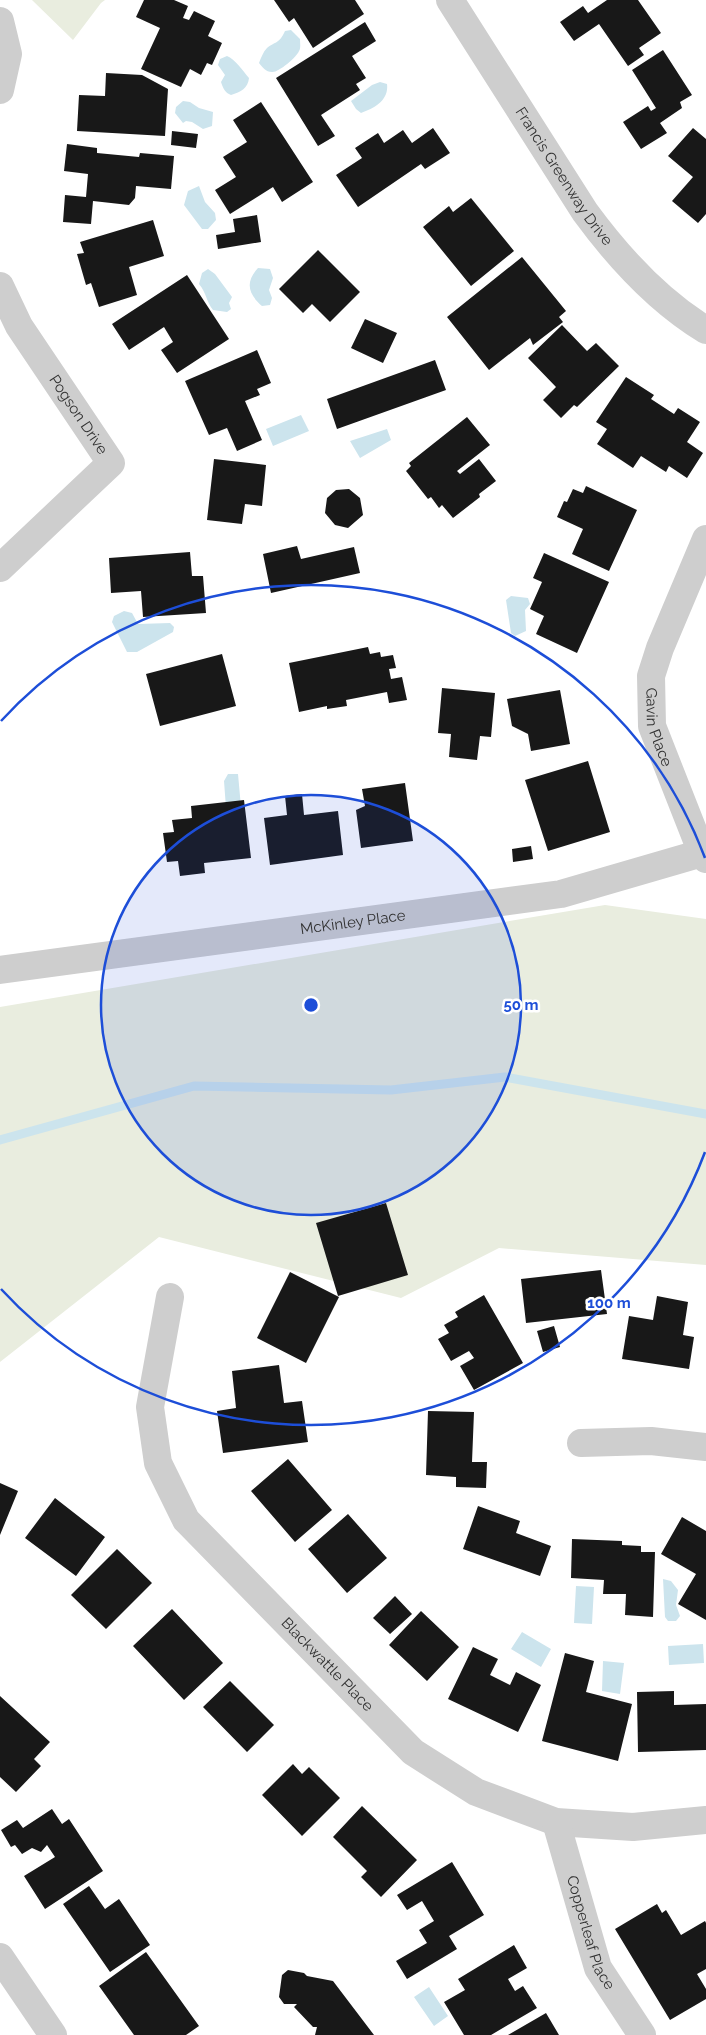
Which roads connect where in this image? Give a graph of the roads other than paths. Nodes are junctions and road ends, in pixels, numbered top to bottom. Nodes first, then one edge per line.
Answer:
1 (450, 0) edge
2 (0, 21) edge
3 (0, 90) edge
4 (0, 286) edge
5 (706, 330) edge
6 (706, 539) edge
7 (0, 568) edge
8 (704, 856) edge
9 (0, 970) edge
10 (170, 1296) dead end
11 (582, 1443) dead end
12 (706, 1446) edge
13 (706, 1820) edge
14 (556, 1822) junction
15 (0, 1957) edge
16 (53, 2035) edge
17 (642, 2035) edge

1 - 5 street, Francis Greenway Drive
2 - 3 street
4 - 7 street, Pogson Drive
6 - 8 street, Gavin Place
8 - 9 street, McKinley Place
10 - 14 street, Blackwattle Place
11 - 12 street
13 - 14 street, Blackwattle Place
14 - 17 street, Copperleaf Place
15 - 16 street

